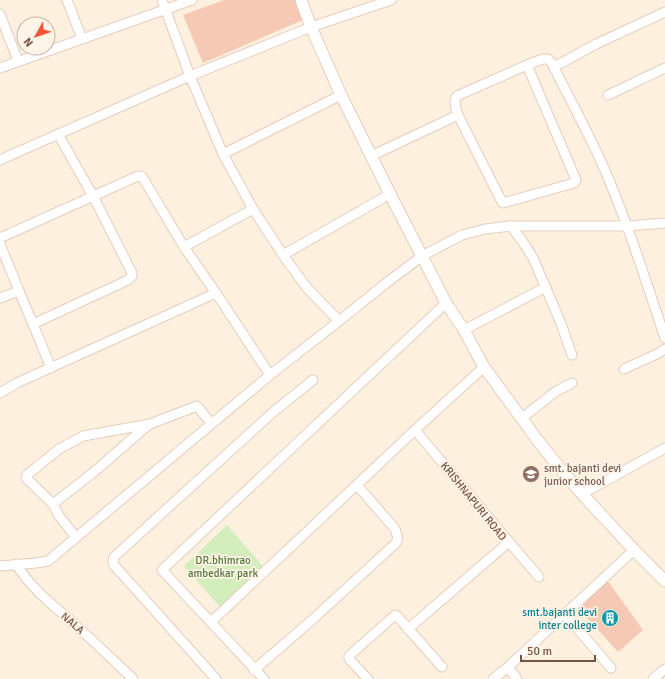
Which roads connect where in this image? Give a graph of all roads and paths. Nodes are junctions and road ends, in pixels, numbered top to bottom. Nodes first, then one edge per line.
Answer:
1 (67, 0) edge
2 (162, 0) edge
3 (192, 0) edge
4 (301, 0) edge
5 (391, 0) edge
6 (165, 9) junction
7 (665, 12) edge
8 (0, 14) edge
9 (311, 27) junction
10 (82, 39) junction
11 (18, 61) junction
12 (527, 65) junction
13 (554, 67) junction
14 (0, 68) edge
15 (665, 68) edge
16 (190, 76) junction
17 (341, 95) junction
18 (608, 95) dead end
19 (458, 115) junction
20 (58, 134) junction
21 (223, 154) junction
22 (371, 156) junction
23 (0, 160) edge
24 (390, 194) junction
25 (93, 196) junction
26 (253, 209) junction
27 (665, 223) edge
28 (510, 226) junction
29 (627, 226) junction
30 (0, 238) edge
31 (0, 244) edge
32 (184, 247) junction
33 (283, 255) junction
34 (422, 256) junction
35 (546, 286) junction
36 (19, 292) junction
37 (216, 293) junction
38 (0, 298) edge
39 (446, 303) junction
40 (339, 322) junction
41 (33, 324) junction
42 (464, 330) junction
43 (665, 338) edge
44 (665, 349) edge
45 (572, 355) dead end
46 (484, 367) junction
47 (51, 368) junction
48 (624, 369) dead end
49 (270, 375) junction
50 (313, 380) dead end
51 (572, 383) dead end
52 (0, 393) edge
53 (522, 418) junction
54 (211, 423) junction
55 (150, 424) junction
56 (415, 430) junction
57 (665, 448) edge
58 (357, 485) junction
59 (582, 494) junction
60 (52, 504) junction
61 (76, 537) junction
62 (509, 542) junction
63 (634, 550) junction
64 (6, 565) edge
65 (539, 577) dead end
66 (665, 581) edge
67 (565, 614) junction
68 (211, 622) junction
69 (408, 629) junction
70 (442, 667) dead end
71 (508, 667) junction
72 (611, 668) dead end
73 (665, 669) edge
74 (254, 670) junction
75 (132, 679) edge
76 (216, 679) edge
77 (264, 679) edge
78 (368, 679) edge
79 (493, 679) edge
80 (517, 679) edge
81 (653, 679) edge

1 - 10 street
2 - 6 street
3 - 6 street
4 - 9 street
5 - 9 street
6 - 10 street
6 - 16 street
7 - 13 street
8 - 11 street
9 - 16 street
9 - 17 street
10 - 11 street
11 - 14 street
12 - 13 street
12 - 19 street
12 - 19 street
13 - 29 street
15 - 18 street
16 - 20 street
16 - 21 street
17 - 21 street
17 - 22 street
19 - 22 street
20 - 23 street
20 - 25 street
21 - 26 street
22 - 24 street
24 - 33 street
24 - 34 street
25 - 30 street
25 - 32 street
25 - 41 street
26 - 32 street
26 - 33 street
27 - 29 street
28 - 29 street
28 - 34 street
28 - 35 street
29 - 43 street
31 - 36 street
32 - 37 street
33 - 40 street
34 - 39 street
34 - 40 street
35 - 42 street
35 - 45 street
36 - 38 street
36 - 41 street
37 - 47 street
37 - 49 street
39 - 42 street
39 - 68 street
40 - 49 street
41 - 47 street
42 - 46 street
44 - 48 street
46 - 53 street
46 - 56 street
47 - 52 street
49 - 54 street
50 - 76 street
51 - 53 street
53 - 59 street
54 - 55 street
54 - 61 street
55 - 60 street
55 - 60 street
56 - 58 street
56 - 62 street, KRISHNAPURI ROAD
57 - 59 street
58 - 68 street
58 - 74 street
59 - 63 street
60 - 61 street
61 - 64 street
62 - 65 street
62 - 69 street, KRISHNAPURI ROAD
63 - 66 street
63 - 67 street
64 - 75 street, NALA
67 - 71 street
67 - 72 street
68 - 74 street
69 - 70 street
69 - 78 street
71 - 79 street
71 - 80 street
73 - 81 street
74 - 77 street

